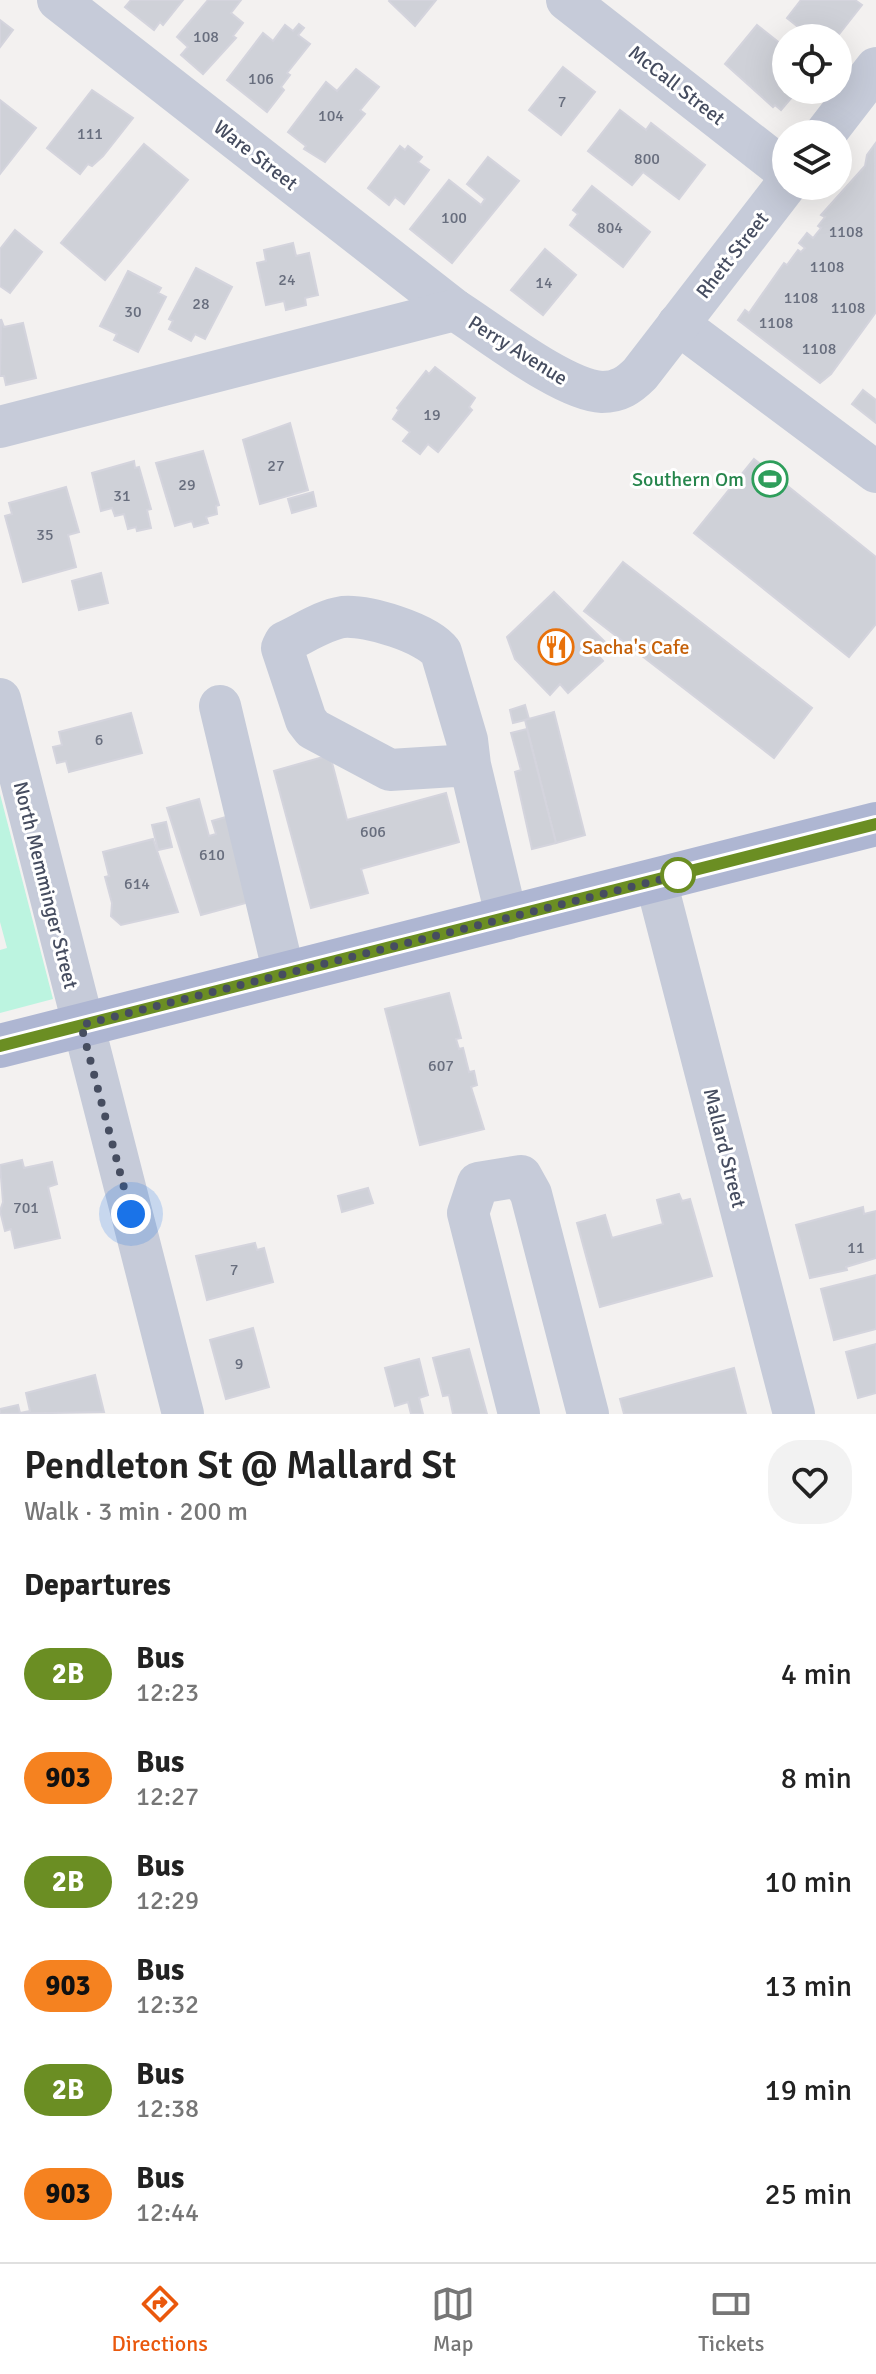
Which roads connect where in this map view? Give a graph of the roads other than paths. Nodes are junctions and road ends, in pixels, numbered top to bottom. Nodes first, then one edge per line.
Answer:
1 (58, 0) edge
2 (567, 0) edge
3 (876, 68) edge
4 (836, 120) edge
5 (772, 160) edge
6 (774, 200) edge
7 (455, 310) junction
8 (678, 324) junction
9 (0, 427) edge
10 (876, 472) edge
11 (0, 699) edge
12 (220, 706) dead end
13 (470, 765) junction
14 (876, 824) edge
15 (656, 881) junction
16 (507, 919) junction
17 (284, 974) junction
18 (81, 1025) junction
19 (0, 1046) edge
20 (183, 1414) edge
21 (519, 1414) edge
22 (588, 1414) edge
23 (794, 1414) edge

1 - 7 street, Ware Street
2 - 5 street, McCall Street
3 - 4 street
6 - 8 street, Rhett Street
7 - 8 street, Perry Avenue
7 - 9 street, Perry Avenue
8 - 10 street
11 - 18 street, North Memminger Street
12 - 17 street
13 - 13 street
13 - 16 street
14 - 15 main road
15 - 16 main road
15 - 23 street, Mallard Street
16 - 17 main road
17 - 18 main road
18 - 19 main road
18 - 20 street, North Memminger Street
21 - 22 street

